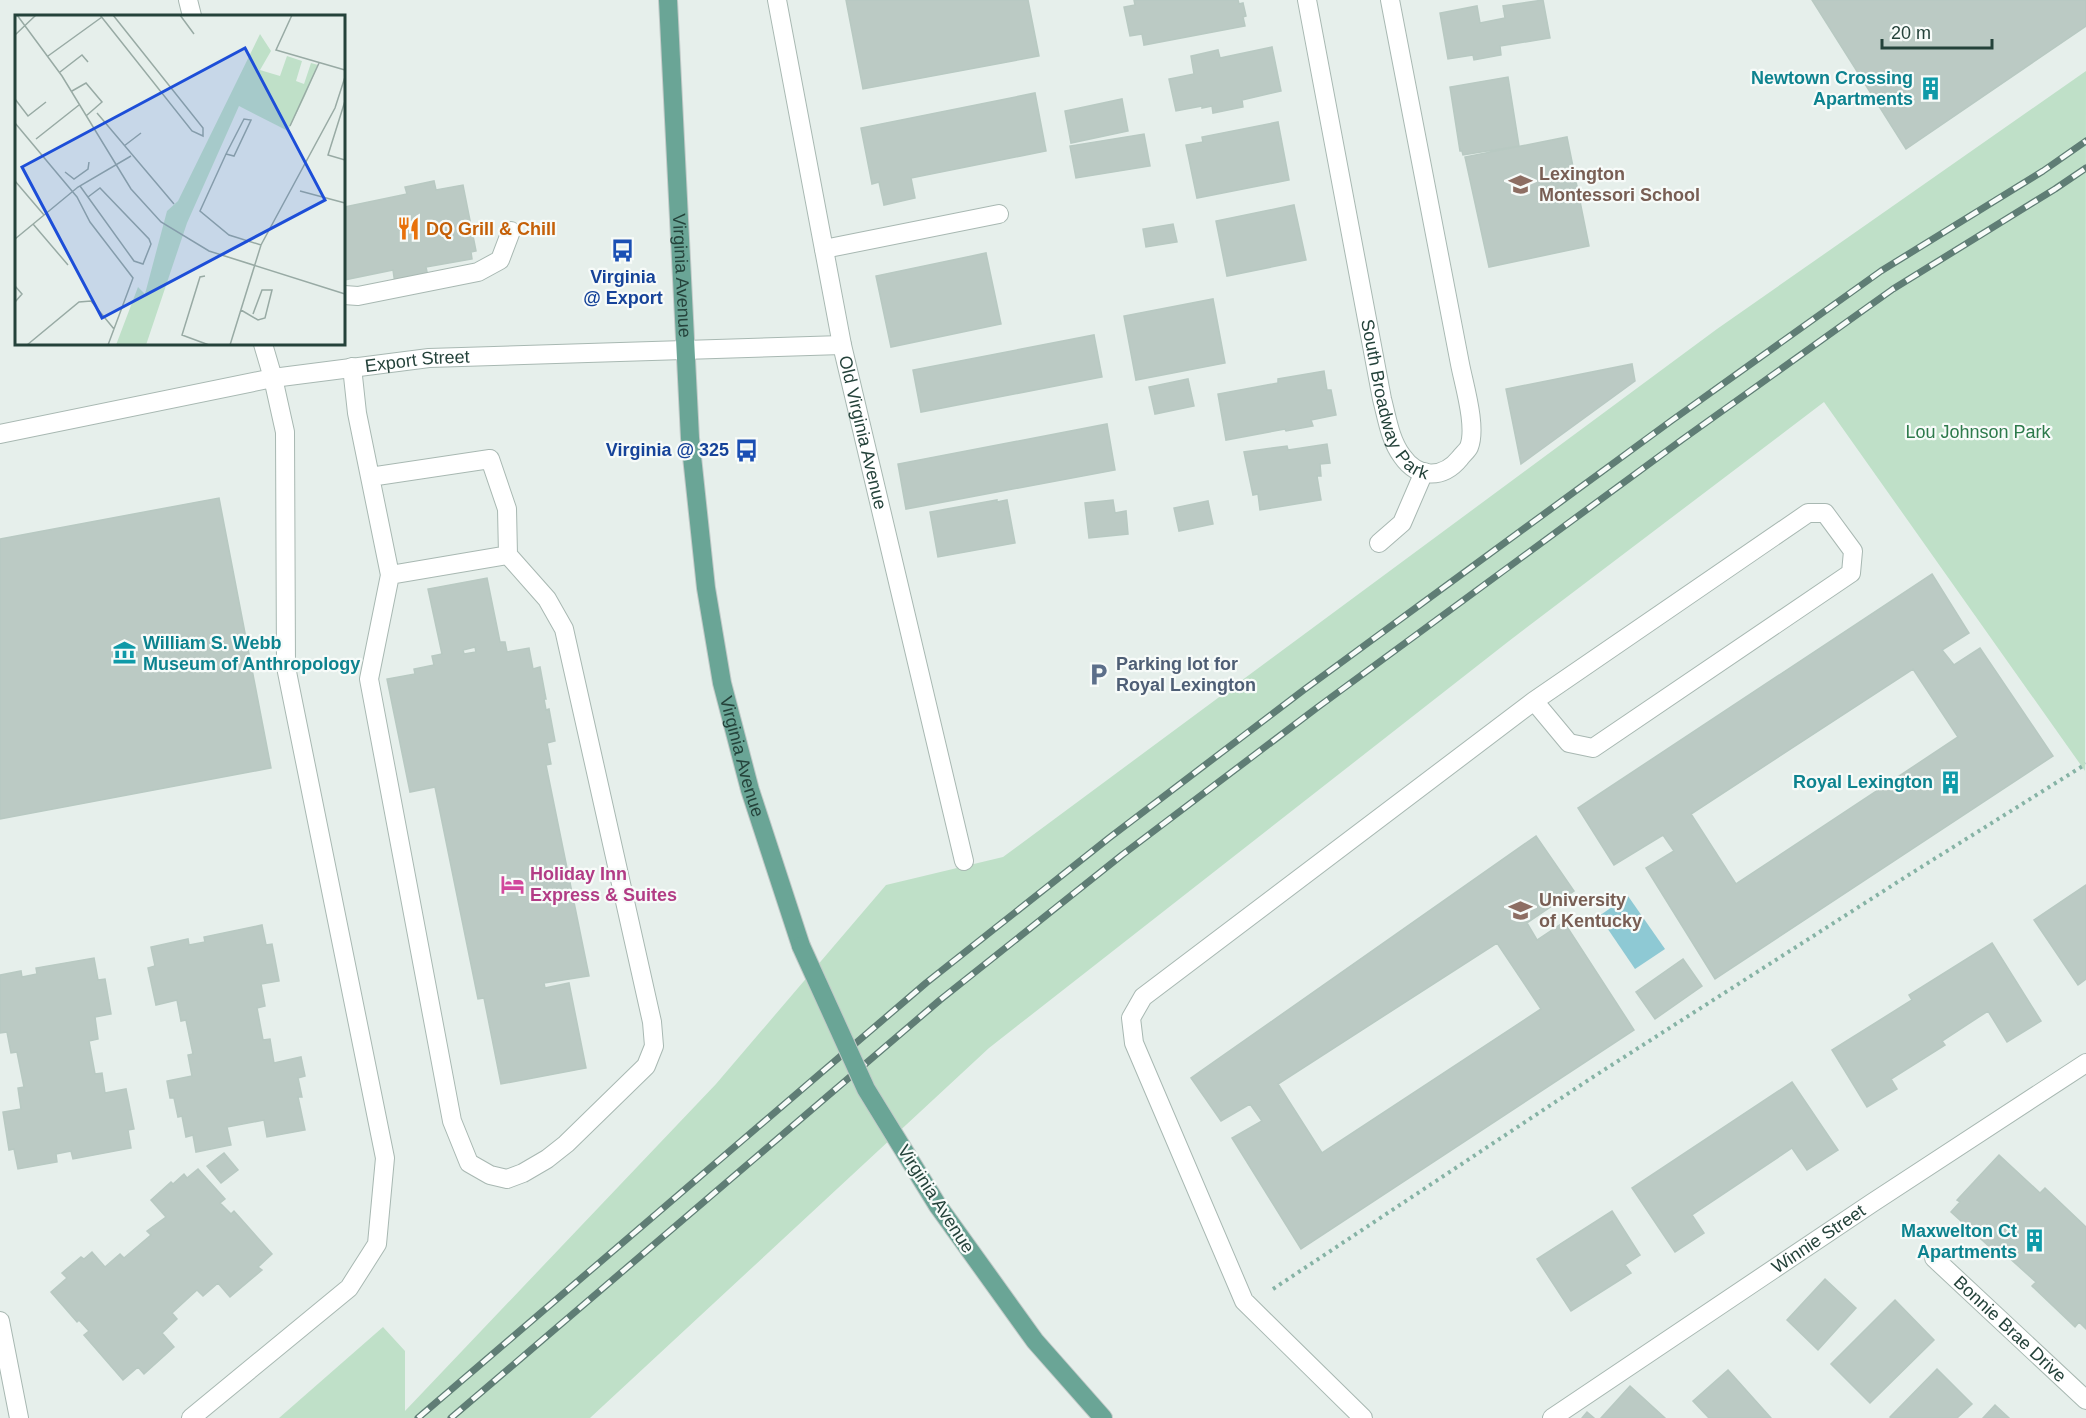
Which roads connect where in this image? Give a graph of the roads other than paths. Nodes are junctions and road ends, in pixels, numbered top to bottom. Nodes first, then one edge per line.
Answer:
1 (188, 0) edge
2 (668, 0) edge
3 (777, 0) edge
4 (1307, 0) edge
5 (1390, 0) edge
6 (192, 15) edge
7 (999, 214) dead end
8 (511, 231) dead end
9 (824, 249) junction
10 (345, 296) edge
11 (263, 345) edge
12 (842, 345) junction
13 (687, 350) junction
14 (352, 367) junction
15 (273, 378) junction
16 (0, 434) edge
17 (1424, 472) junction
18 (370, 477) junction
19 (1379, 543) dead end
20 (508, 555) junction
21 (390, 575) junction
22 (1534, 701) junction
23 (964, 861) dead end
24 (2086, 1063) edge
25 (1934, 1258) dead end
26 (0, 1321) edge
27 (2086, 1400) edge
28 (19, 1418) edge
29 (191, 1418) edge
30 (1103, 1418) edge
31 (1363, 1418) edge
32 (1552, 1418) edge

1 - 6 street
2 - 13 main road, Virginia Avenue
3 - 9 street, Old Virginia Avenue
4 - 17 street, South Broadway Park
5 - 17 street, South Broadway Park
7 - 9 street
8 - 10 street
9 - 12 street, Old Virginia Avenue
11 - 15 street
12 - 13 street, Export Street
12 - 23 street, Old Virginia Avenue
13 - 14 street, Export Street
13 - 30 main road, Virginia Avenue, bridge
14 - 15 street, Export Street
14 - 18 street
15 - 16 street, Export Street
15 - 29 street
17 - 19 street
18 - 20 street
18 - 21 street
20 - 21 street
20 - 21 street
22 - 22 street
22 - 31 street
24 - 32 street, Winnie Street
25 - 27 street, Bonnie Brae Drive
26 - 28 street

